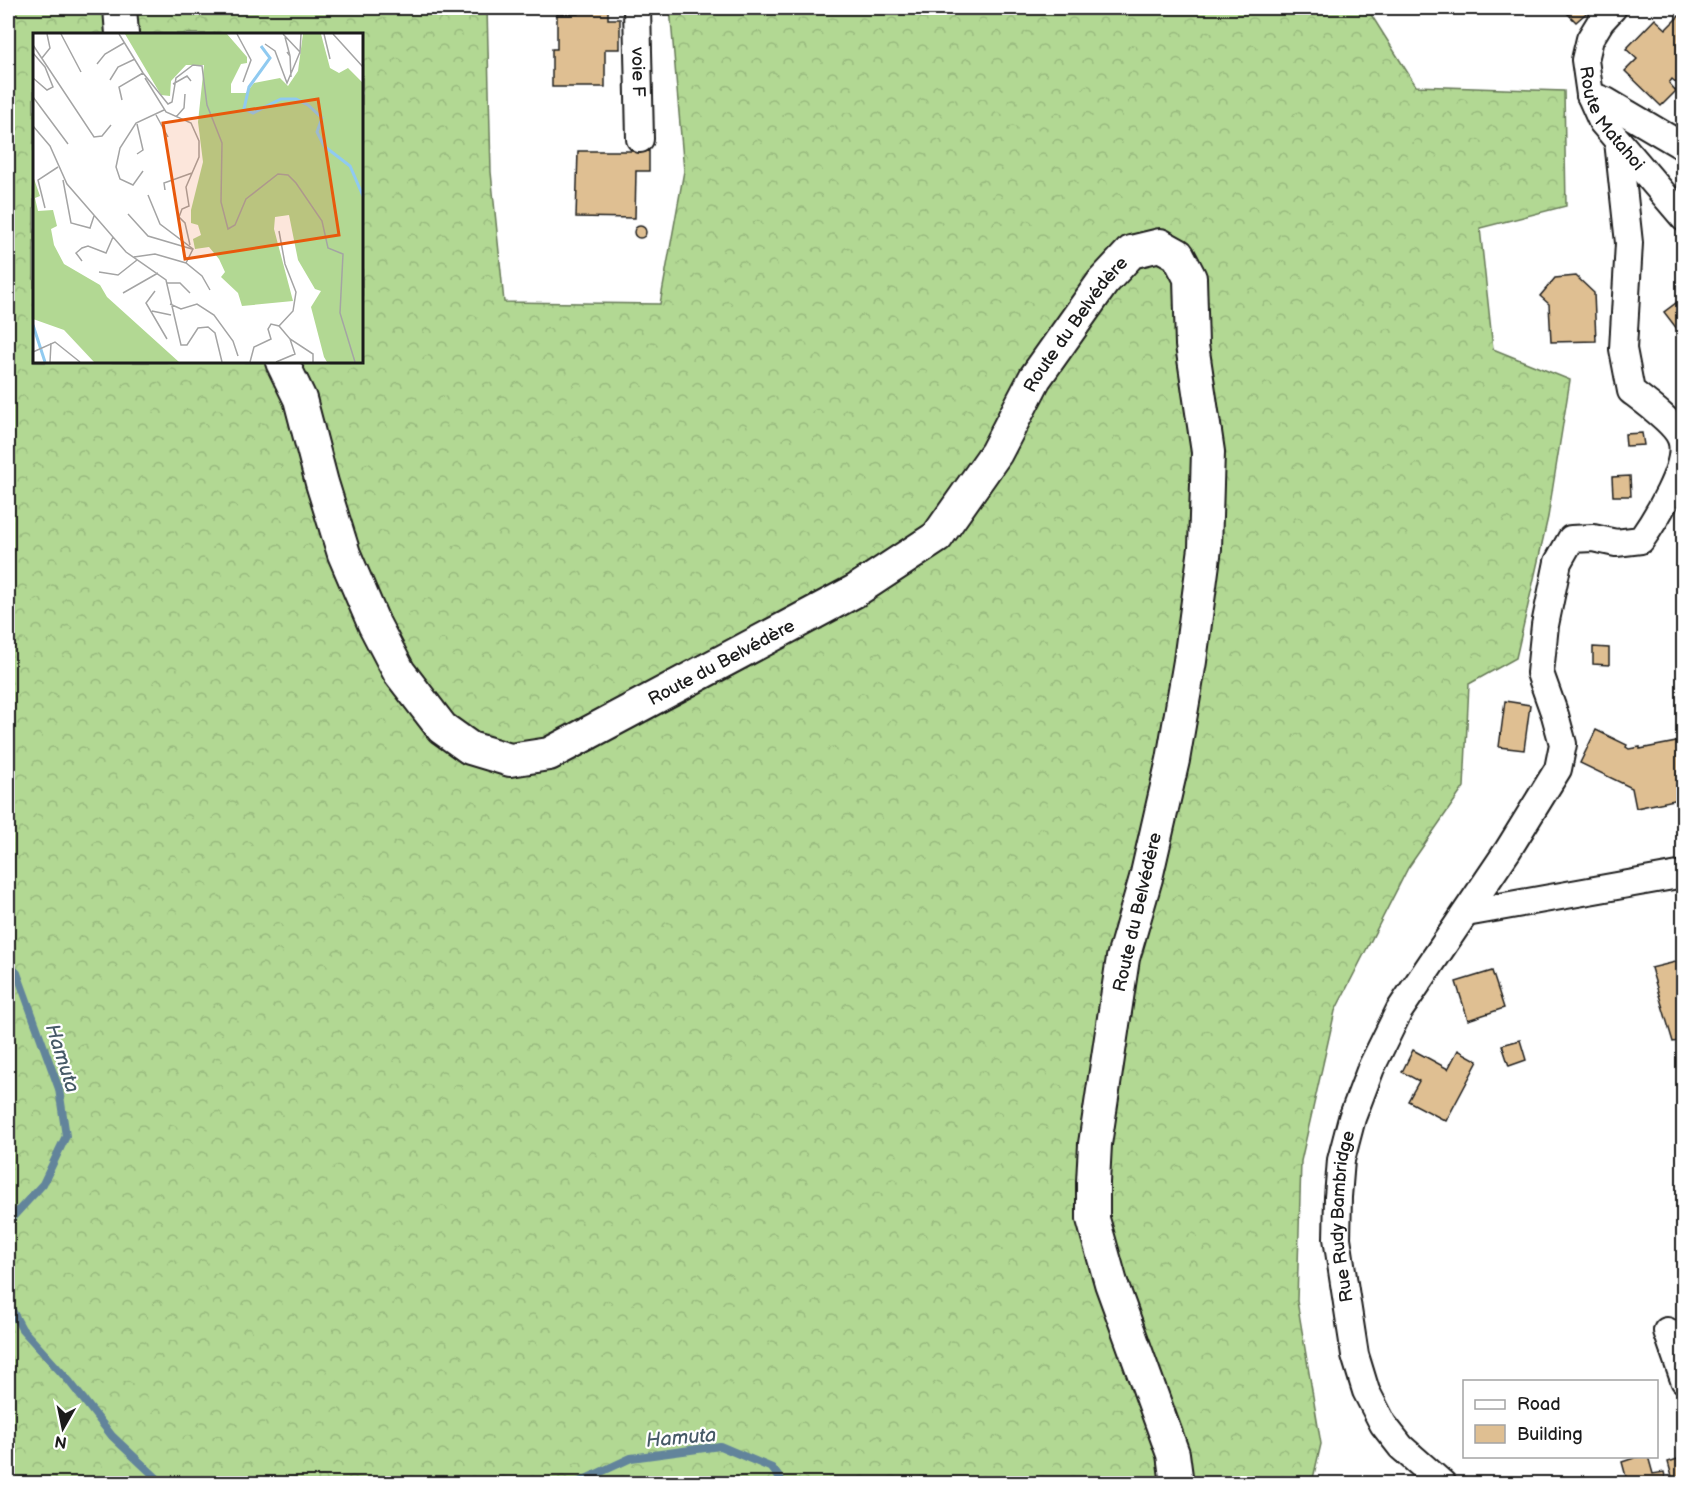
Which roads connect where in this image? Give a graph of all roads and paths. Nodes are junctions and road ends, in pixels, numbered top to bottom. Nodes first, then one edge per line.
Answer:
1 (120, 8) edge
2 (638, 8) edge
3 (1613, 8) edge
4 (122, 33) edge
5 (1590, 95) junction
6 (640, 139) dead end
7 (1618, 141) junction
8 (1683, 147) edge
9 (1683, 218) edge
10 (282, 363) edge
11 (1683, 874) edge
12 (1466, 913) junction
13 (1667, 1330) dead end
14 (1683, 1380) edge
15 (1177, 1484) edge
16 (1443, 1484) edge

1 - 4 street
2 - 6 street, voie F
3 - 5 street, Route Matahoi
5 - 7 street, Route Matahoi
5 - 8 street
7 - 9 street, Route Matahoi
7 - 12 street, Rue Rudy Bambridge
10 - 15 street, Route du Belvédère
11 - 12 street
12 - 16 street, Rue Rudy Bambridge
13 - 14 street

